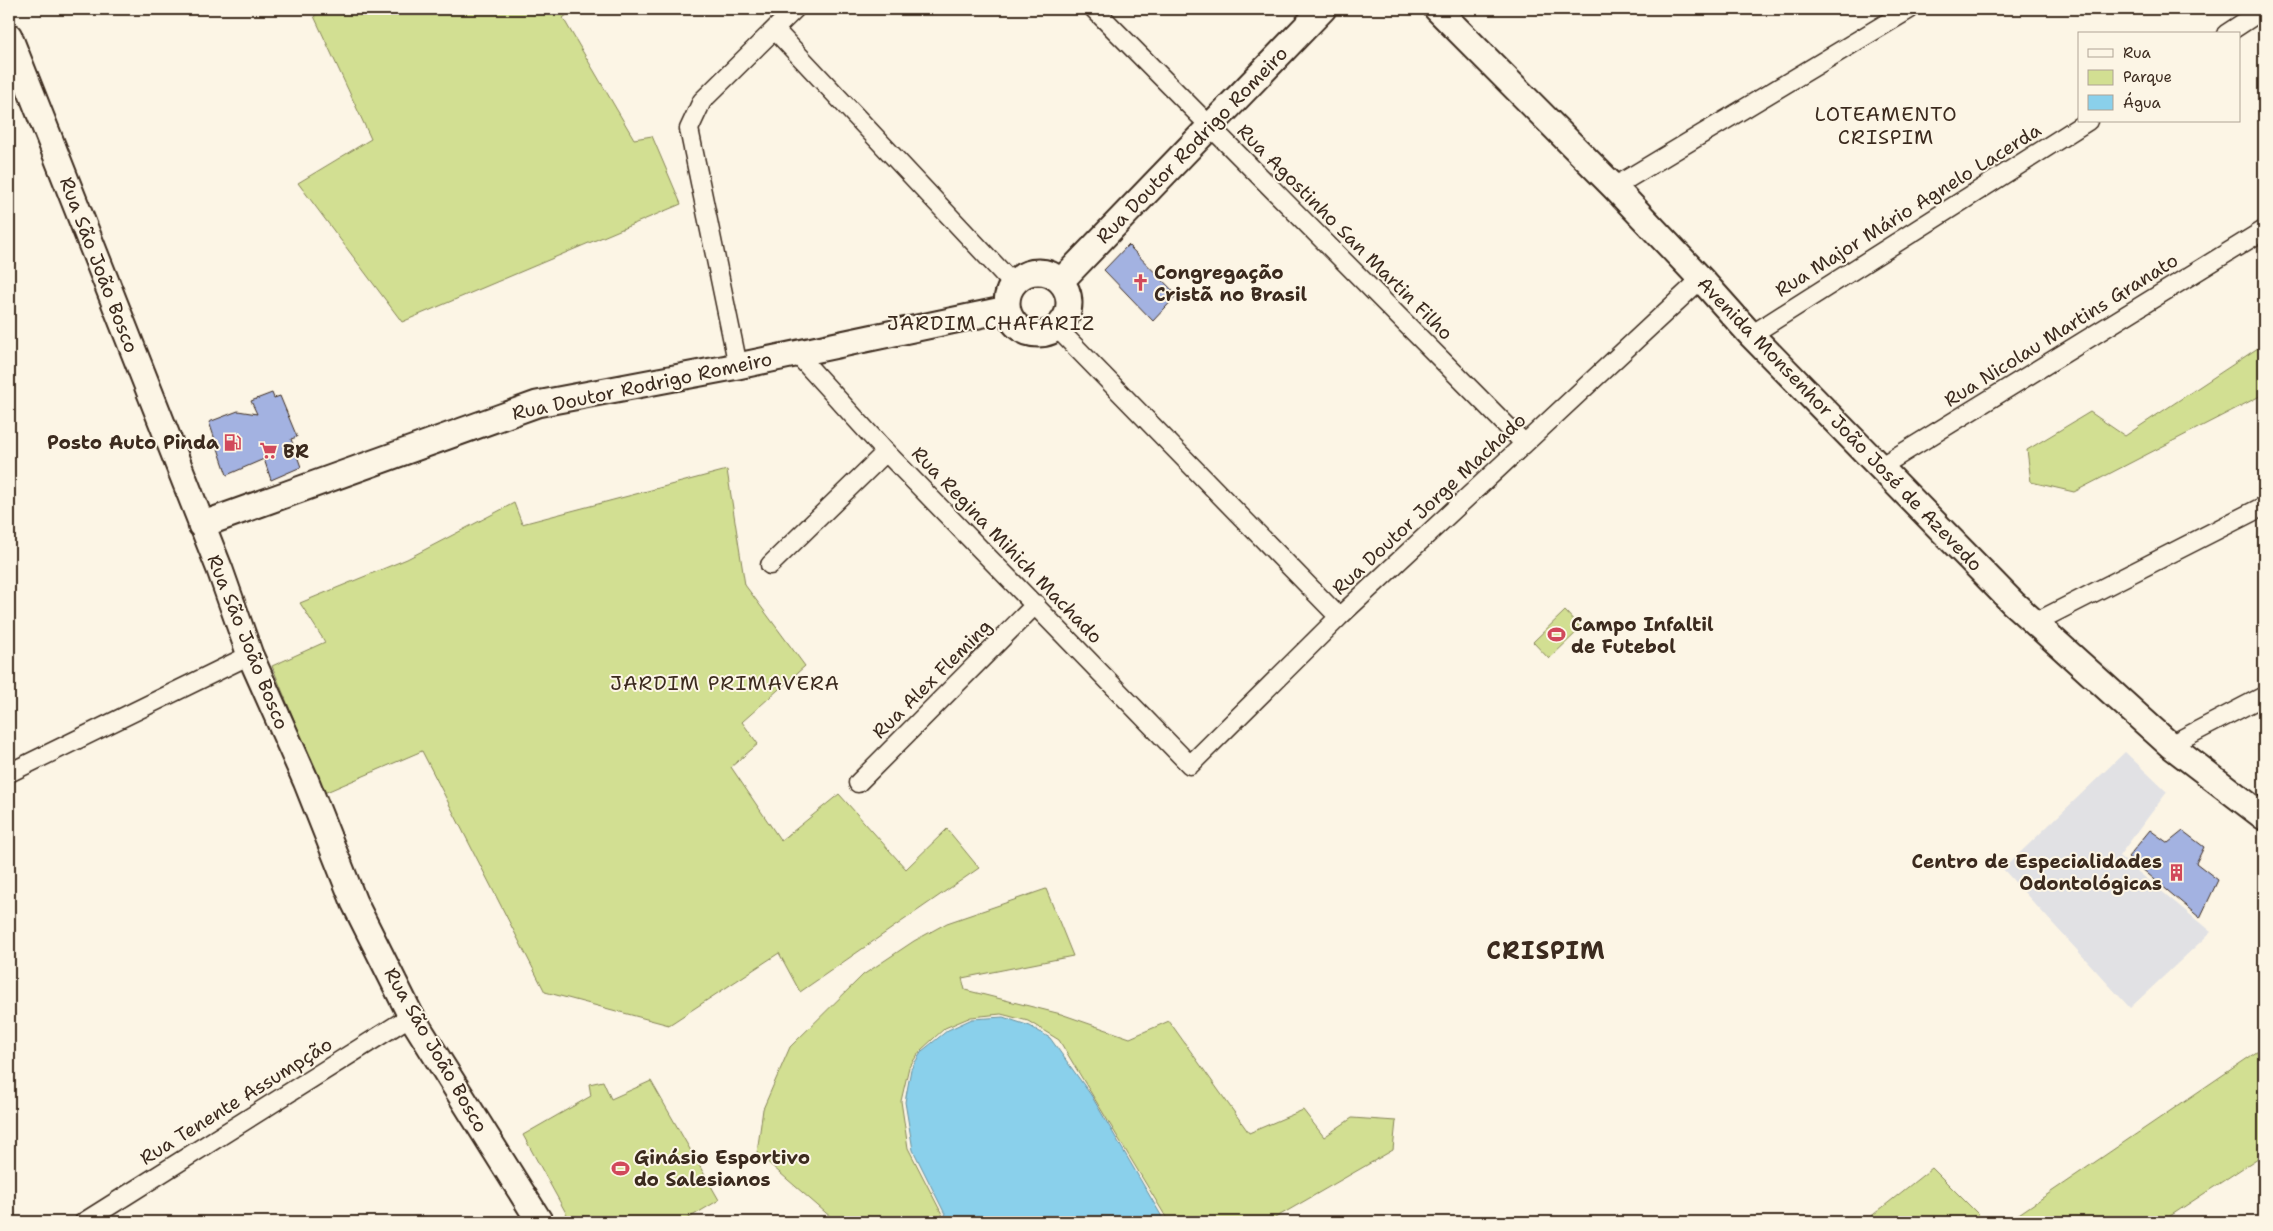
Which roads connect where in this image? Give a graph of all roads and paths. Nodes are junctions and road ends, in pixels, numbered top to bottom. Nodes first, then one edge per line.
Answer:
1 (796, 9) edge
2 (1094, 9) edge
3 (1322, 9) edge
4 (1437, 9) edge
5 (1910, 9) edge
6 (2264, 9) edge
7 (775, 30) junction
8 (2229, 32) edge
9 (9, 36) edge
10 (15, 69) edge
11 (2086, 122) edge
12 (1210, 126) junction
13 (1614, 187) junction
14 (2264, 230) edge
15 (1701, 279) junction
16 (1061, 281) junction
17 (1013, 284) junction
18 (1007, 309) junction
19 (1057, 328) junction
20 (1751, 336) junction
21 (796, 353) junction
22 (738, 366) junction
23 (1524, 443) junction
24 (886, 452) junction
25 (1880, 466) junction
26 (2264, 506) edge
27 (201, 524) junction
28 (770, 566) dead end
29 (1036, 604) junction
30 (1339, 617) junction
31 (2036, 622) junction
32 (250, 655) junction
33 (2264, 696) edge
34 (2170, 746) junction
35 (1190, 765) joint
36 (9, 773) edge
37 (858, 783) dead end
38 (2264, 817) edge
39 (411, 1016) junction
40 (84, 1222) edge
41 (540, 1222) edge

1 - 7 street
2 - 12 street, Rua Agostinho San Martin Filho
3 - 12 street, Rua Doutor Rodrigo Romeiro
4 - 13 street, Avenida Monsenhor João José de Azevedo
5 - 13 street
6 - 8 street
7 - 17 street
7 - 22 street
9 - 10 street, Rua São João Bosco
10 - 27 street, Rua São João Bosco
11 - 20 street, Rua Major Mário Agnelo Lacerda
12 - 16 street, Rua Doutor Rodrigo Romeiro
12 - 23 street, Rua Agostinho San Martin Filho
13 - 15 street, Avenida Monsenhor João José de Azevedo
14 - 25 street, Rua Nicolau Martins Granato
15 - 20 street, Avenida Monsenhor João José de Azevedo
15 - 23 street, Rua Doutor Jorge Machado
16 - 17 street
16 - 19 street
17 - 18 street
18 - 19 street
18 - 21 street, Rua Doutor Rodrigo Romeiro
19 - 30 street
20 - 25 street, Avenida Monsenhor João José de Azevedo
21 - 22 street, Rua Doutor Rodrigo Romeiro
21 - 24 street, Rua Regina Mihich Machado
22 - 27 street, Rua Doutor Rodrigo Romeiro
23 - 30 street, Rua Doutor Jorge Machado
24 - 28 street
24 - 29 street, Rua Regina Mihich Machado
25 - 31 street, Avenida Monsenhor João José de Azevedo
26 - 31 street
27 - 32 street, Rua São João Bosco
29 - 35 street, Rua Regina Mihich Machado
29 - 37 street, Rua Alex Fleming
30 - 35 street, Rua Doutor Jorge Machado
31 - 34 street, Avenida Monsenhor João José de Azevedo
32 - 36 street
32 - 39 street, Rua São João Bosco
33 - 34 street
34 - 38 street, Avenida Monsenhor João José de Azevedo
39 - 40 street, Rua Tenente Assumpção
39 - 41 street, Rua São João Bosco

